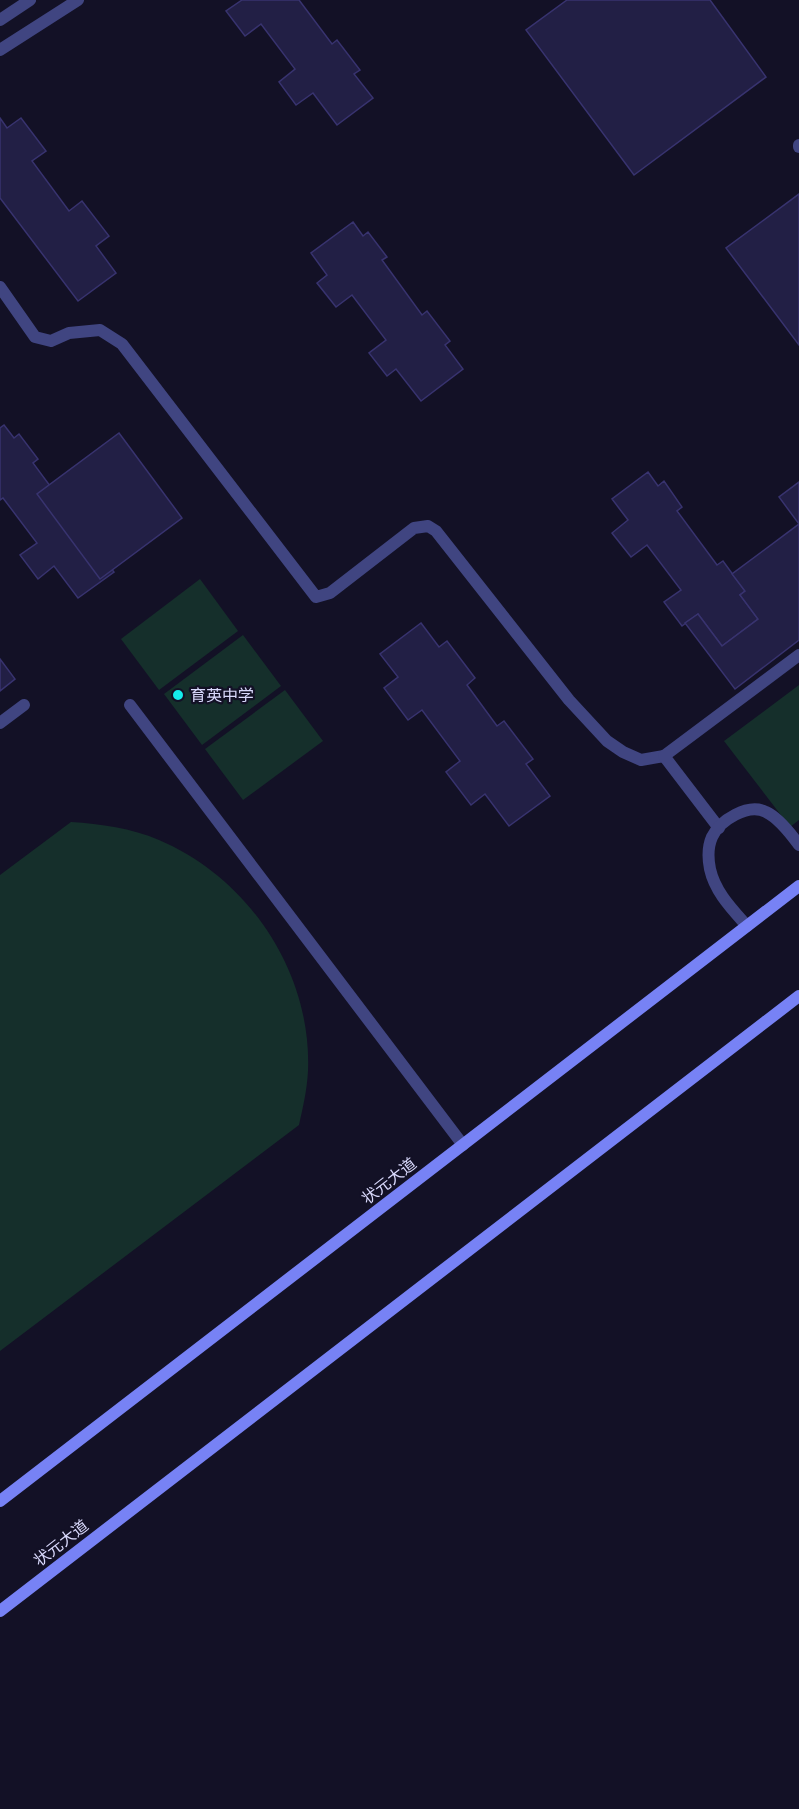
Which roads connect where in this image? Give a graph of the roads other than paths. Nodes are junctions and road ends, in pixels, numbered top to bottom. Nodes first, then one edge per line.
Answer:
1 (30, 0) edge
2 (78, 0) edge
3 (0, 20) edge
4 (0, 50) edge
5 (0, 287) edge
6 (799, 655) edge
7 (24, 705) dead end
8 (130, 705) dead end
9 (0, 723) edge
10 (664, 756) junction
11 (719, 828) junction
12 (799, 845) edge
13 (799, 886) edge
14 (747, 926) junction
15 (799, 996) edge
16 (463, 1145) junction
17 (0, 1501) edge
18 (0, 1611) edge

1 - 3 street
2 - 4 street
5 - 10 street
6 - 10 street
7 - 9 street
8 - 16 street
10 - 11 street
11 - 12 street
11 - 14 street
13 - 14 main road, 状元大道
14 - 16 main road, 状元大道
15 - 18 main road, 状元大道
16 - 17 main road, 状元大道

